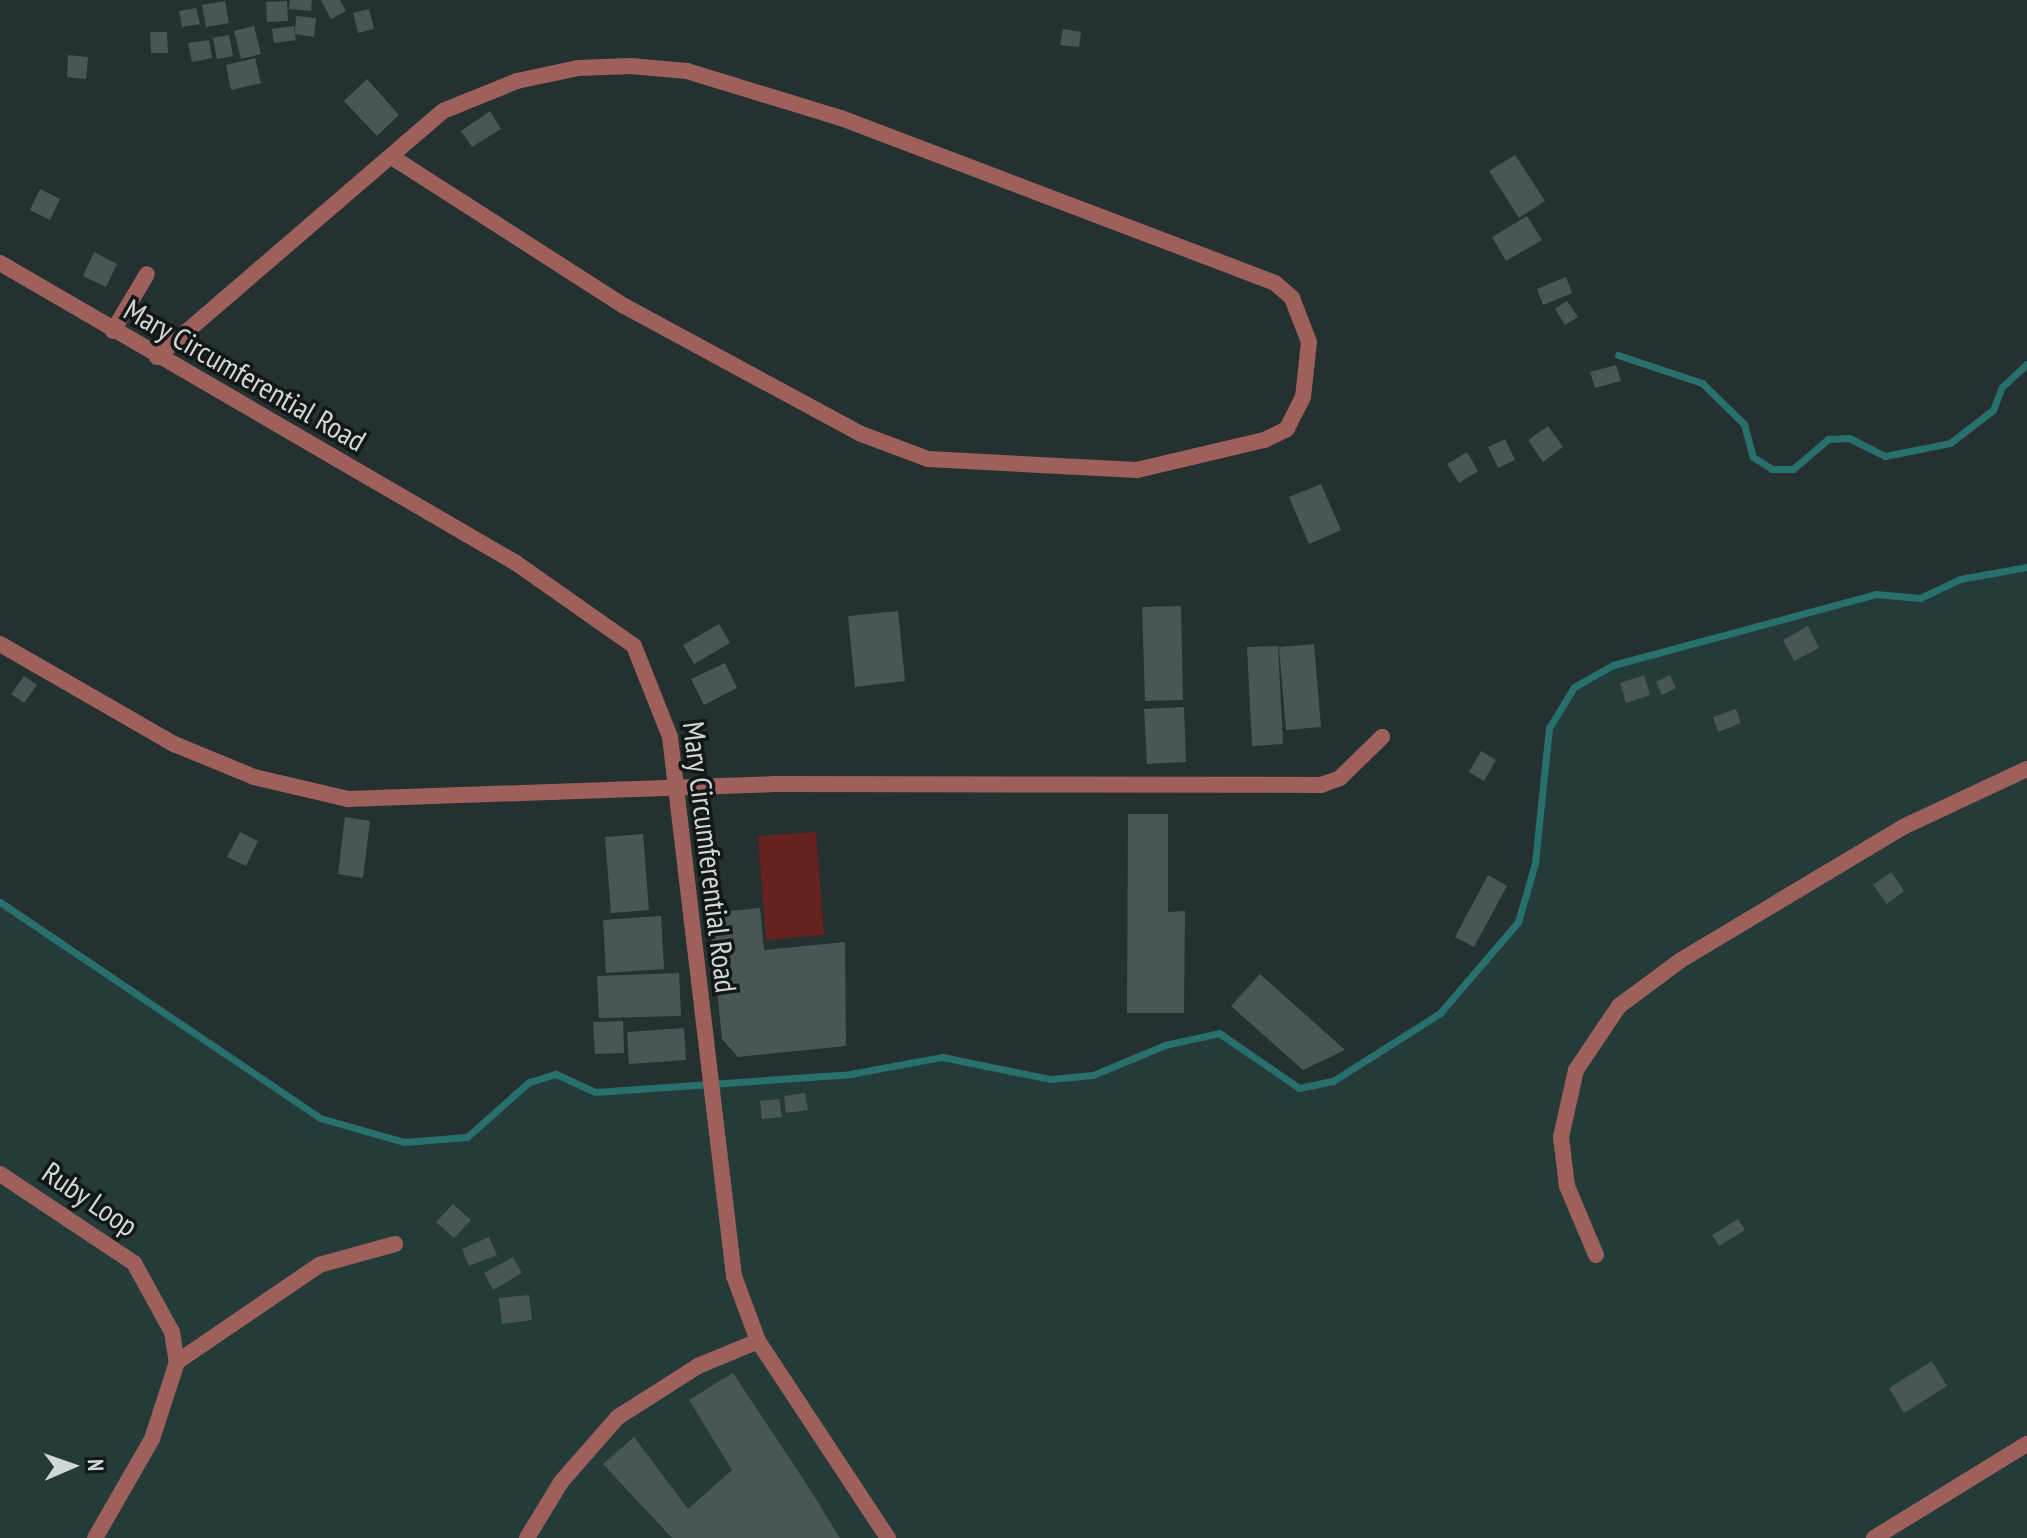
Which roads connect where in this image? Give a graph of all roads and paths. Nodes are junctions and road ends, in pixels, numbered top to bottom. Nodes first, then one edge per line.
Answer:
1 (392, 157) junction
2 (0, 263) edge
3 (147, 274) dead end
4 (113, 331) junction
5 (157, 357) junction
6 (0, 644) edge
7 (1382, 737) dead end
8 (2027, 769) edge
9 (678, 789) junction
10 (0, 1174) edge
11 (395, 1244) dead end
12 (1596, 1255) dead end
13 (758, 1341) junction
14 (177, 1362) junction
15 (2027, 1444) edge
16 (95, 1538) edge
17 (527, 1538) edge
18 (888, 1538) edge
19 (1874, 1538) edge

1 - 1 street
1 - 5 street
2 - 4 street, Mary Circumferential Road
3 - 4 street
4 - 5 street, Mary Circumferential Road
5 - 9 street, Mary Circumferential Road
6 - 9 street
7 - 9 street
8 - 12 street
9 - 13 street, Mary Circumferential Road
10 - 14 street, Ruby Loop
11 - 14 street
13 - 17 street
13 - 18 street, Mary Circumferential Road
14 - 16 street
15 - 19 street

